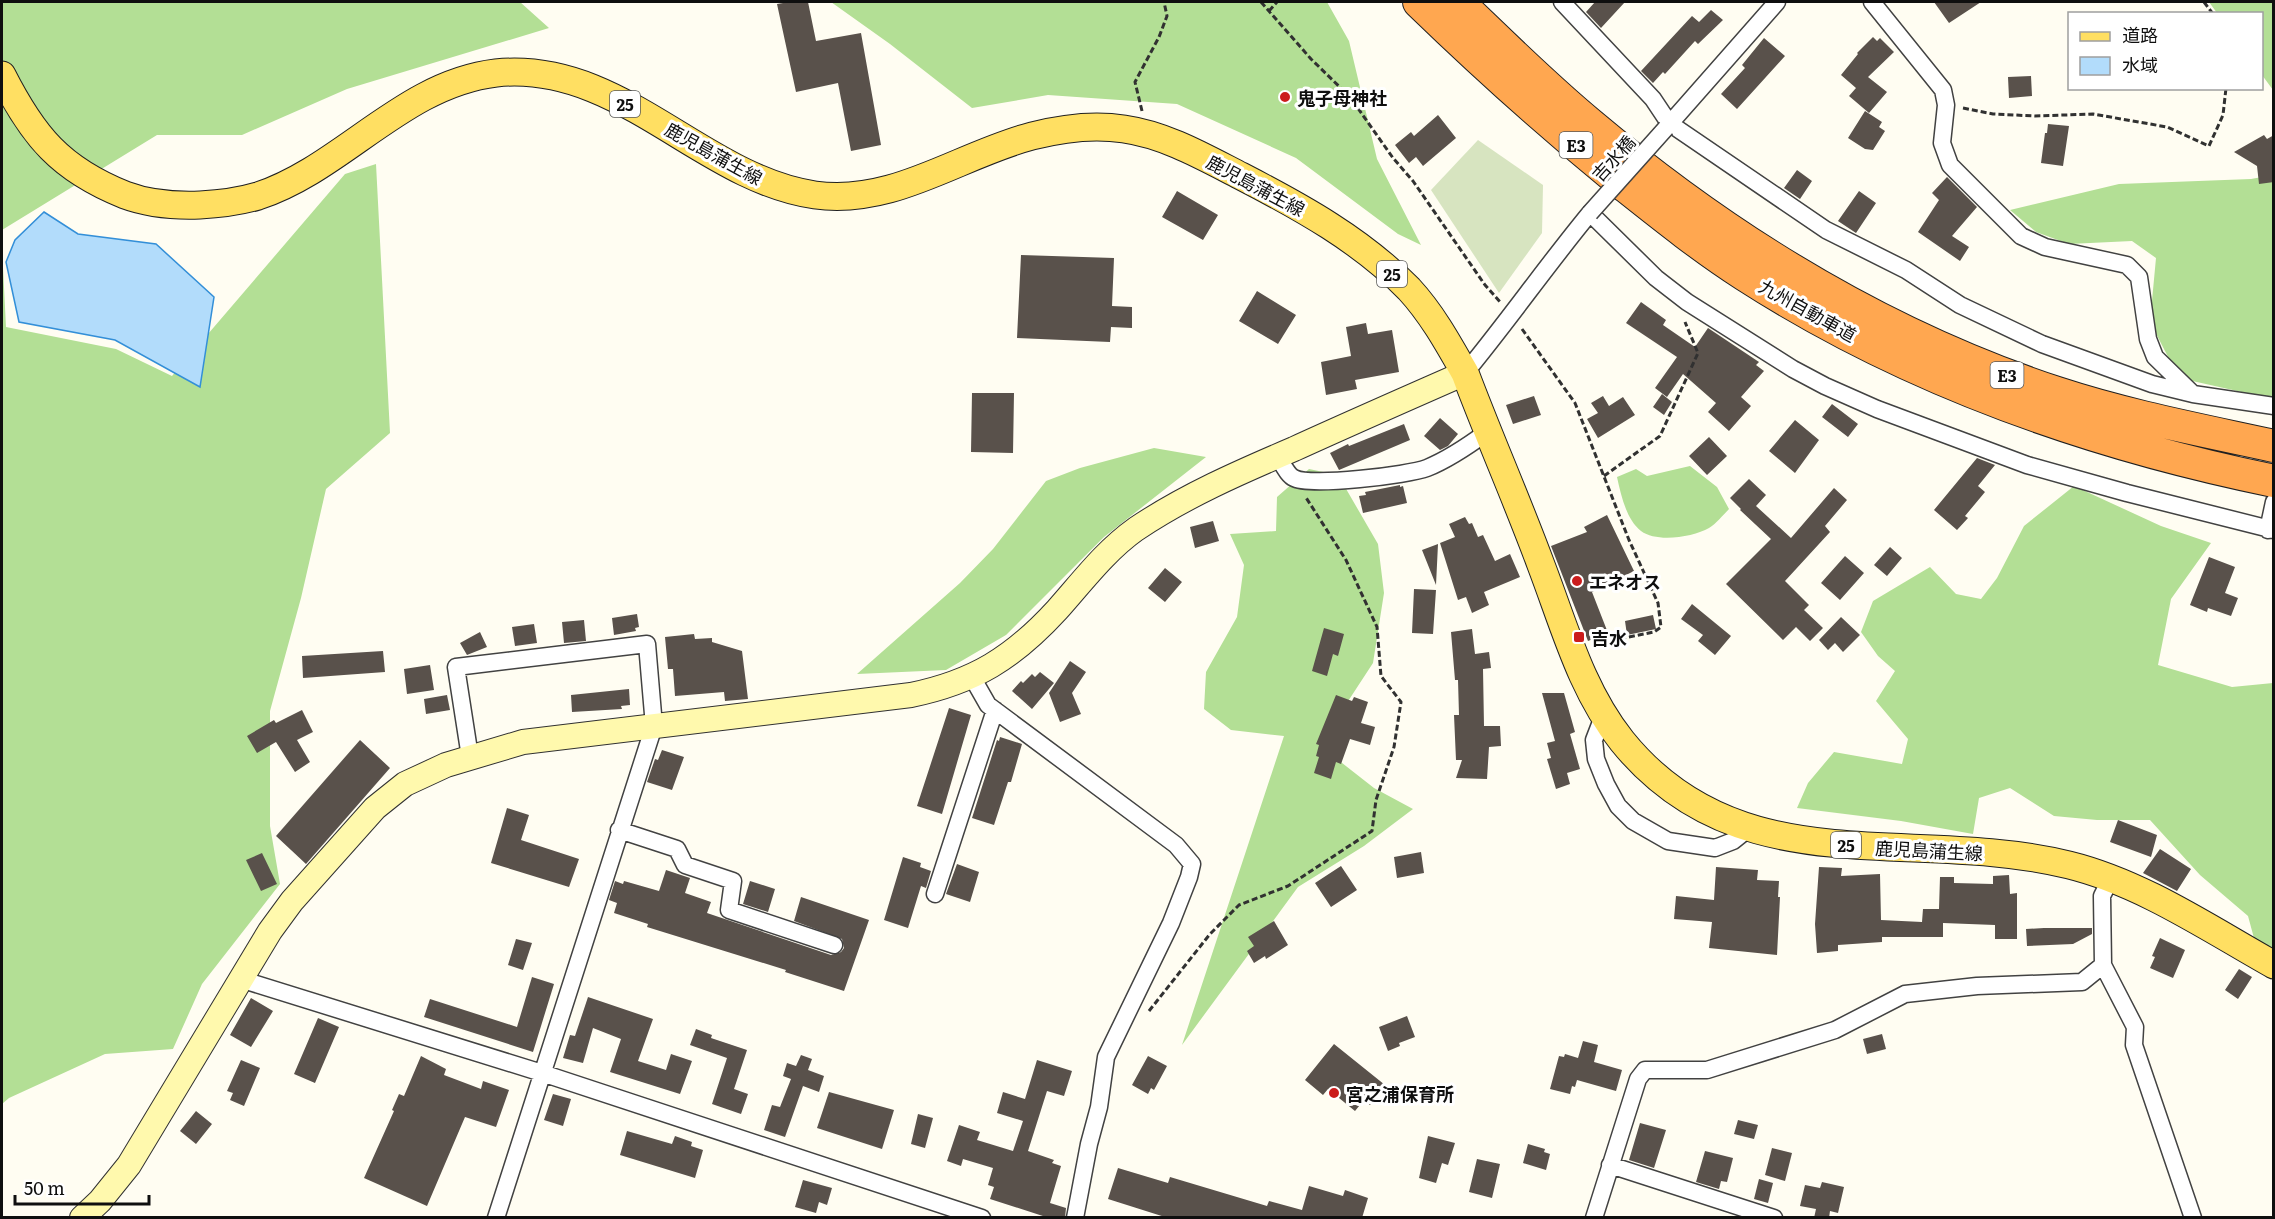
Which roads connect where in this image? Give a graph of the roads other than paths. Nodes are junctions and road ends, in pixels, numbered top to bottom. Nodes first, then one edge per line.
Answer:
1 (1419, 2) edge
2 (1458, 2) edge
3 (1562, 2) edge
4 (1776, 2) edge
5 (1872, 2) edge
6 (2, 75) edge
7 (1667, 125) junction
8 (1590, 213) junction
9 (1465, 373) junction
10 (2193, 394) junction
11 (2274, 406) edge
12 (1487, 432) junction
13 (2274, 446) edge
14 (1277, 456) junction
15 (2274, 481) edge
16 (2274, 502) edge
17 (2271, 530) edge
18 (972, 677) junction
19 (995, 710) junction
20 (1604, 714) junction
21 (654, 726) junction
22 (470, 757) junction
23 (1748, 829) junction
24 (619, 830) junction
25 (2111, 878) junction
26 (935, 894) dead end
27 (834, 945) dead end
28 (2103, 965) junction
29 (2274, 965) edge
30 (240, 979) junction
31 (542, 1073) junction
32 (1610, 1166) junction
33 (82, 1218) edge
34 (496, 1218) edge
35 (982, 1218) edge
36 (1075, 1218) edge
37 (1594, 1218) edge
38 (1774, 1218) edge
39 (2193, 1218) edge

1 - 15 highway, 九州自動車道 / E3
2 - 13 highway, 九州自動車道 / E3
3 - 7 street
4 - 7 street, 吉水橋
5 - 10 street
6 - 9 main road, 鹿児島蒲生線 / 25
7 - 8 street, 吉水橋, bridge
7 - 10 street
8 - 9 street, 吉水橋
8 - 17 street
9 - 12 main road, 鹿児島蒲生線 / 25
9 - 14 street
10 - 11 street
12 - 14 street
12 - 20 main road, 鹿児島蒲生線 / 25
14 - 18 street
16 - 17 street
18 - 19 street
18 - 21 street
19 - 26 street
19 - 36 street
20 - 23 main road, 鹿児島蒲生線 / 25
20 - 23 street
21 - 22 street
21 - 22 street
21 - 24 street
22 - 30 street
23 - 25 main road, 鹿児島蒲生線 / 25
24 - 27 street
24 - 31 street
25 - 28 street
25 - 29 main road, 鹿児島蒲生線 / 25
28 - 32 street
28 - 39 street
30 - 31 street
30 - 33 street
31 - 34 street
31 - 35 street
32 - 37 street
32 - 38 street

